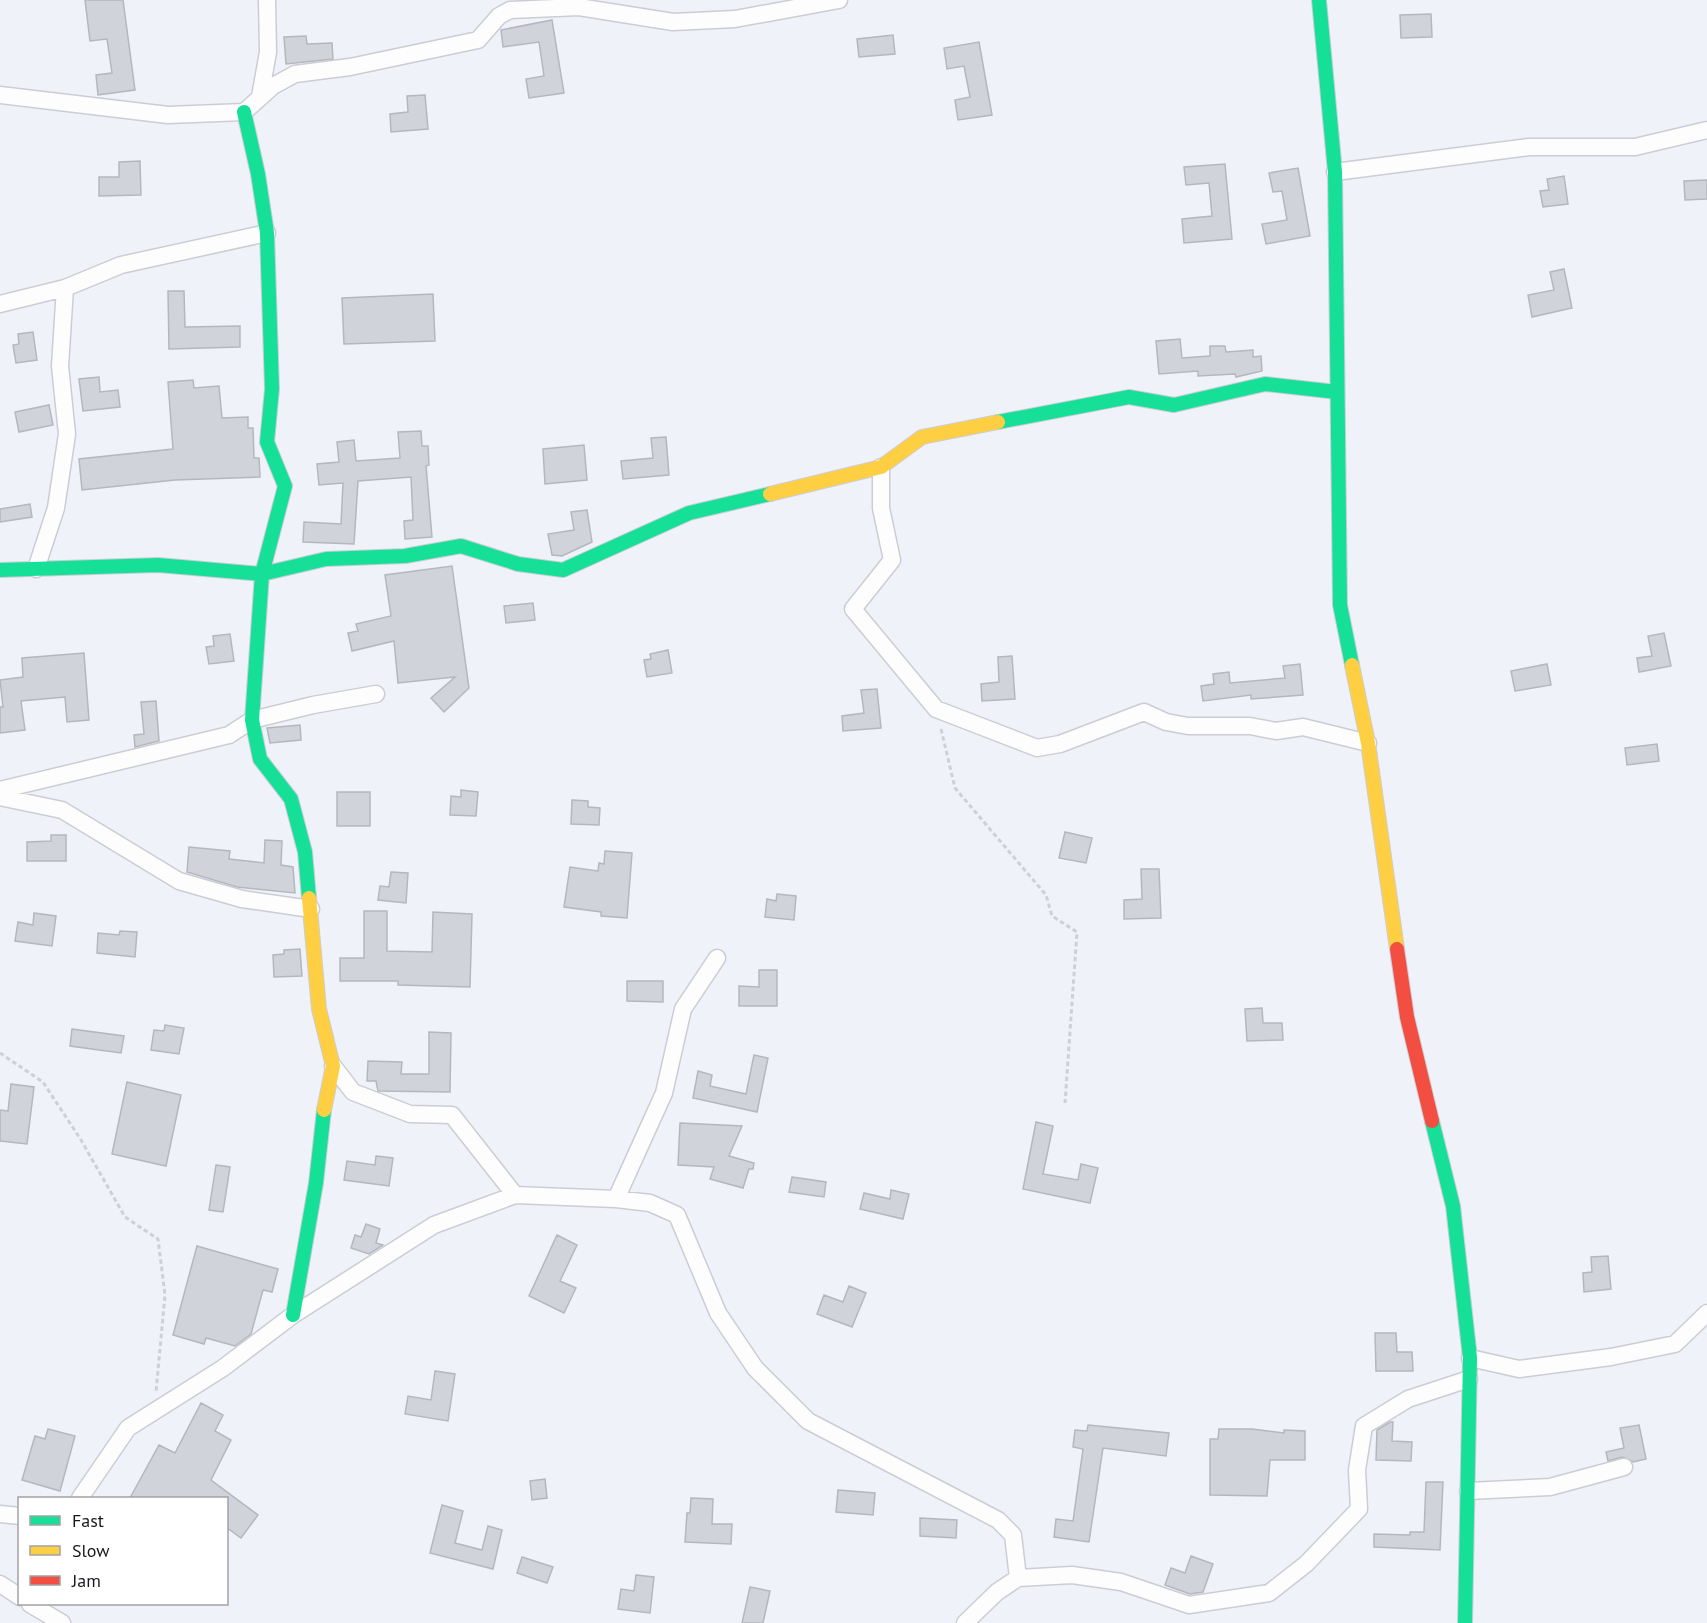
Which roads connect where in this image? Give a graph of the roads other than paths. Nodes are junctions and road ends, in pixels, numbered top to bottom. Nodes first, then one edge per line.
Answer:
1 (267, 0) edge
2 (839, 0) edge
3 (1319, 0) edge
4 (0, 94) edge
5 (260, 97) junction
6 (244, 112) junction
7 (1707, 130) edge
8 (1335, 172) junction
9 (267, 233) junction
10 (65, 288) junction
11 (0, 304) edge
12 (1336, 392) junction
13 (881, 467) junction
14 (36, 569) junction
15 (0, 570) edge
16 (262, 574) junction
17 (376, 693) dead end
18 (252, 720) junction
19 (1368, 743) junction
20 (0, 790) edge
21 (0, 798) edge
22 (310, 909) junction
23 (717, 958) dead end
24 (333, 1066) junction
25 (515, 1195) junction
26 (616, 1199) junction
27 (1707, 1313) edge
28 (293, 1315) junction
29 (1470, 1358) junction
30 (1468, 1379) junction
31 (1624, 1467) dead end
32 (1468, 1491) junction
33 (81, 1497) edge
34 (0, 1514) edge
35 (18, 1515) edge
36 (1018, 1578) junction
37 (0, 1584) edge
38 (18, 1596) edge
39 (32, 1605) edge
40 (62, 1623) edge
41 (965, 1623) edge
42 (1465, 1623) edge

1 - 5 street
2 - 5 street
3 - 8 street
4 - 6 street
5 - 6 street
6 - 9 street
7 - 8 street
8 - 12 street
9 - 10 street
9 - 16 street
10 - 11 street
10 - 14 street
12 - 13 street
12 - 19 street
13 - 16 street
13 - 19 street
14 - 15 street
14 - 16 street
16 - 18 street
17 - 18 street
18 - 20 street
18 - 22 street
19 - 29 street
21 - 22 street
22 - 24 street
23 - 26 street
24 - 25 street
24 - 28 street
25 - 26 street
25 - 28 street
26 - 36 street
27 - 29 street
28 - 33 street
29 - 30 street
30 - 32 street
30 - 36 street
31 - 32 street
32 - 42 street
34 - 35 street
36 - 41 street
37 - 38 street
39 - 40 street

